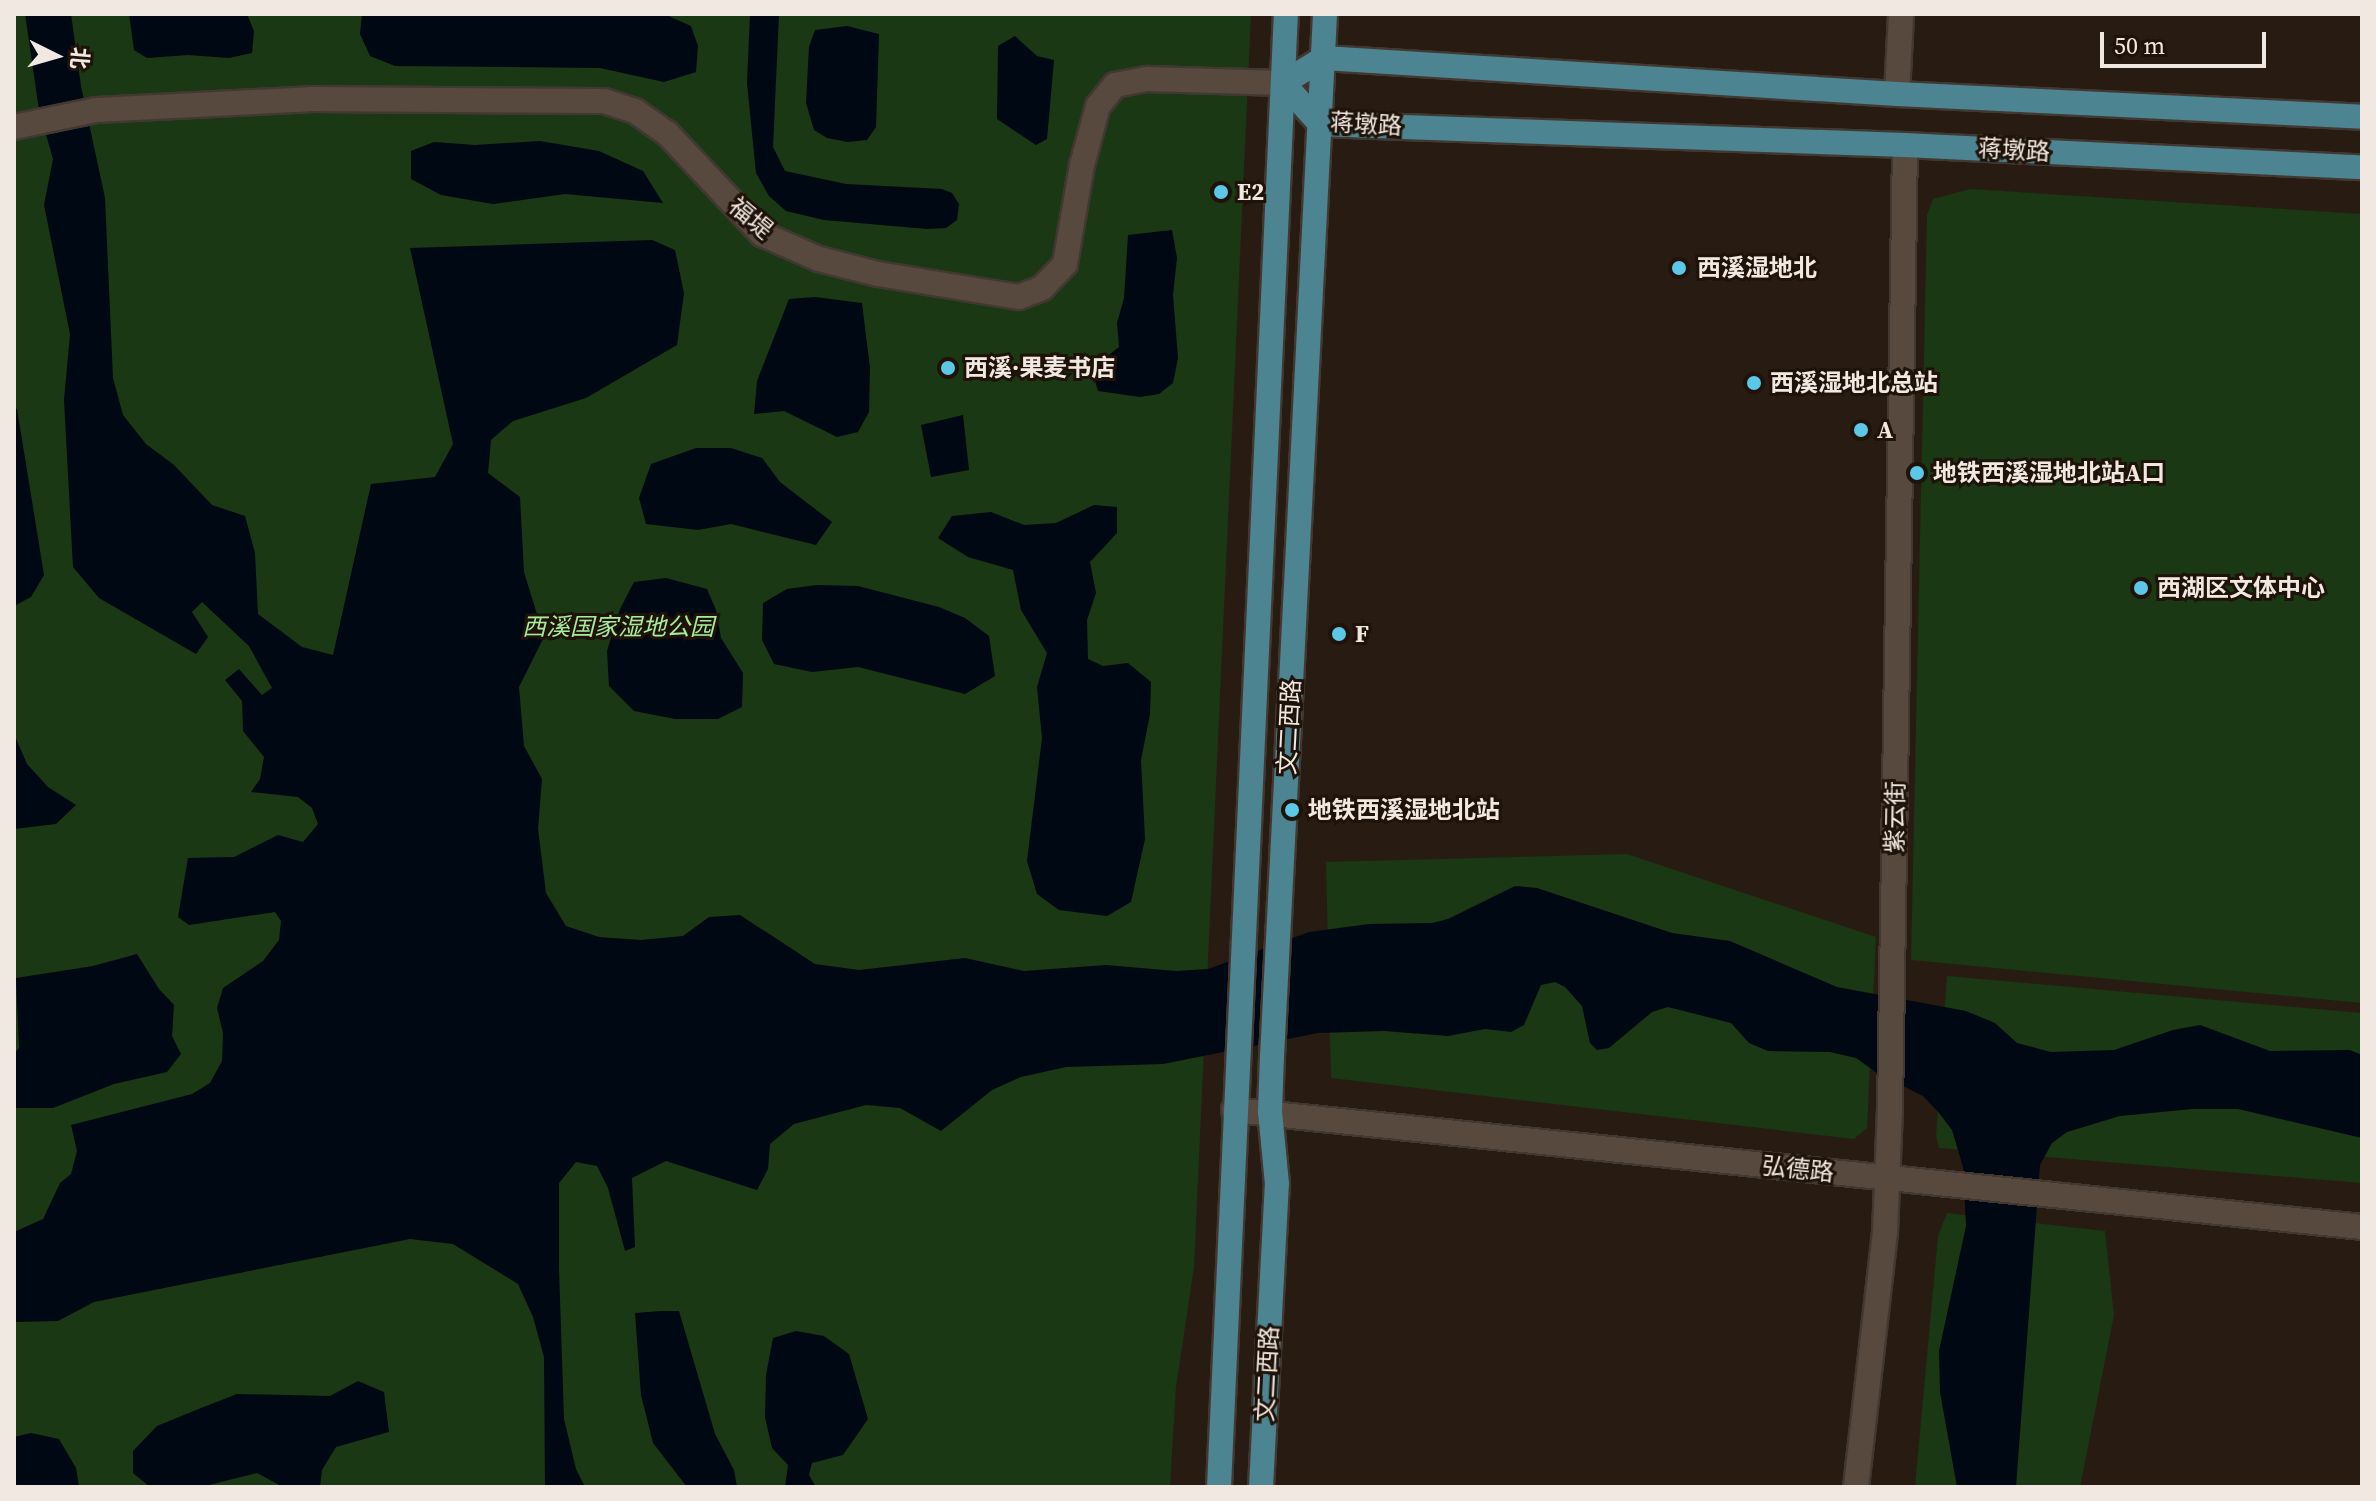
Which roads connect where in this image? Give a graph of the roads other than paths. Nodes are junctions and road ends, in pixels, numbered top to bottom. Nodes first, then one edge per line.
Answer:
1 (1286, 14) edge
2 (1325, 14) edge
3 (1901, 14) edge
4 (1324, 58) junction
5 (1283, 83) junction
6 (1897, 94) junction
7 (2362, 117) edge
8 (1320, 124) junction
9 (20, 125) edge
10 (1905, 145) junction
11 (2362, 167) edge
12 (1234, 1110) junction
13 (1270, 1111) junction
14 (1888, 1179) junction
15 (2362, 1227) edge
16 (1219, 1487) edge
17 (1261, 1487) edge
18 (1856, 1487) edge

1 - 5 main road, 文二西路
2 - 4 main road, 文二西路
3 - 6 street
4 - 5 main road
4 - 6 main road, 蒋墩路
4 - 8 main road, 文二西路
5 - 8 main road, 蒋墩路
5 - 9 street, 福堤
5 - 12 main road, 文二西路
6 - 7 main road, 蒋墩路
8 - 10 main road, 蒋墩路
8 - 13 main road, 文二西路
10 - 11 main road, 蒋墩路
10 - 14 street, 紫云街
12 - 13 street, 弘德路
12 - 16 main road, 文二西路
13 - 14 street, 弘德路
13 - 17 main road, 文二西路
14 - 15 street, 弘德路
14 - 18 street, 紫云街

